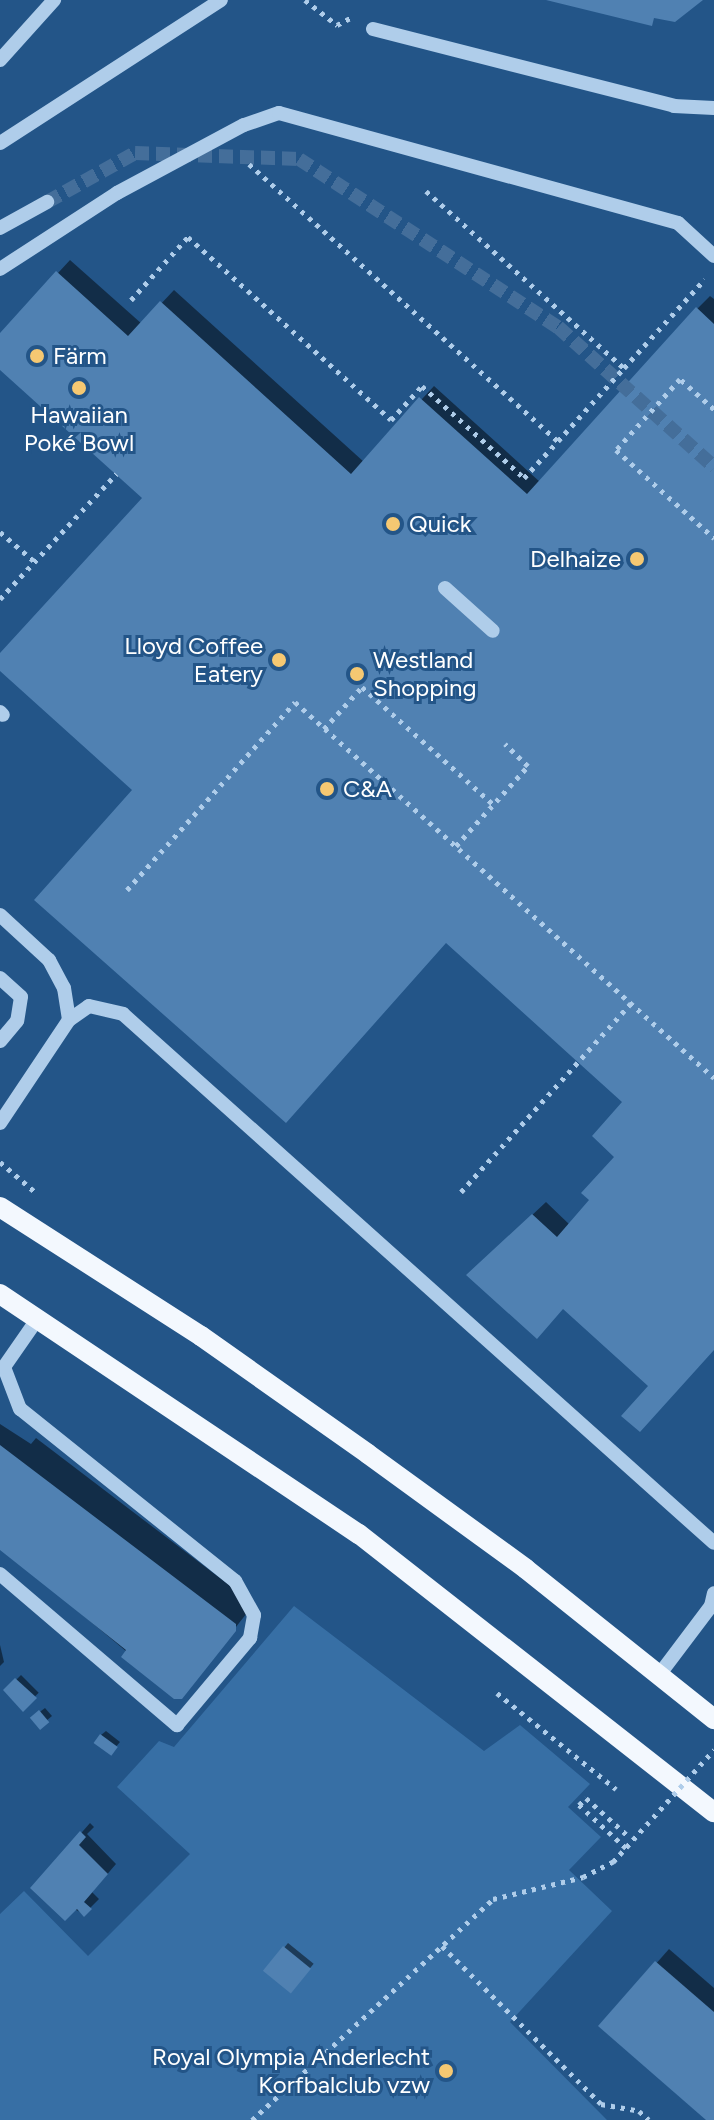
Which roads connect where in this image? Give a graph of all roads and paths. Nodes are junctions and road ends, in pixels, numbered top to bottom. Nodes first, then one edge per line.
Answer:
1 (54, 0) edge
2 (221, 0) edge
3 (305, 0) edge
4 (361, 11) dead end
5 (373, 29) dead end
6 (0, 60) edge
7 (714, 108) edge
8 (0, 143) edge
9 (249, 164) dead end
10 (426, 191) dead end
11 (47, 202) tunnel mouth
12 (0, 228) edge
13 (714, 256) edge
14 (0, 269) edge
15 (709, 274) dead end
16 (131, 300) dead end
17 (624, 368) junction
18 (714, 409) edge
19 (558, 441) junction
20 (116, 474) dead end
21 (0, 532) edge
22 (714, 538) edge
23 (35, 562) junction
24 (445, 588) dead end
25 (0, 599) edge
26 (493, 631) dead end
27 (324, 729) junction
28 (505, 744) dead end
29 (493, 804) junction
30 (456, 846) junction
31 (127, 890) dead end
32 (0, 915) edge
33 (0, 978) edge
34 (631, 1003) junction
35 (69, 1020) junction
36 (0, 1041) edge
37 (714, 1078) edge
38 (0, 1123) edge
39 (461, 1192) dead end
40 (0, 1207) edge
41 (0, 1294) edge
42 (38, 1318) junction
43 (711, 1541) edge
44 (714, 1556) edge
45 (0, 1574) edge
46 (714, 1593) edge
47 (659, 1675) junction
48 (497, 1693) dead end
49 (714, 1719) edge
50 (714, 1750) edge
51 (616, 1789) dead end
52 (714, 1812) edge
53 (628, 1836) dead end
54 (626, 1848) junction
55 (442, 1946) junction
56 (252, 2120) edge
57 (649, 2120) edge

1 - 6 street
2 - 8 street
3 - 4 path
5 - 7 street
9 - 19 path
10 - 17 path
11 - 12 street
13 - 14 street
15 - 17 path
16 - 19 path
17 - 19 path
18 - 22 path
20 - 23 path
21 - 23 path
23 - 25 path
24 - 26 street
27 - 29 path
27 - 30 path
27 - 31 path
28 - 29 path
29 - 30 path
30 - 34 path
32 - 35 street
33 - 36 street
34 - 37 path
34 - 39 path
35 - 38 street
35 - 43 street
40 - 47 main road
41 - 42 main road
42 - 45 street
42 - 52 main road
43 - 44 street
46 - 47 street
47 - 49 main road
48 - 51 path
50 - 54 path, bridge
53 - 54 path
54 - 55 path, bridge
55 - 56 path
55 - 57 path

